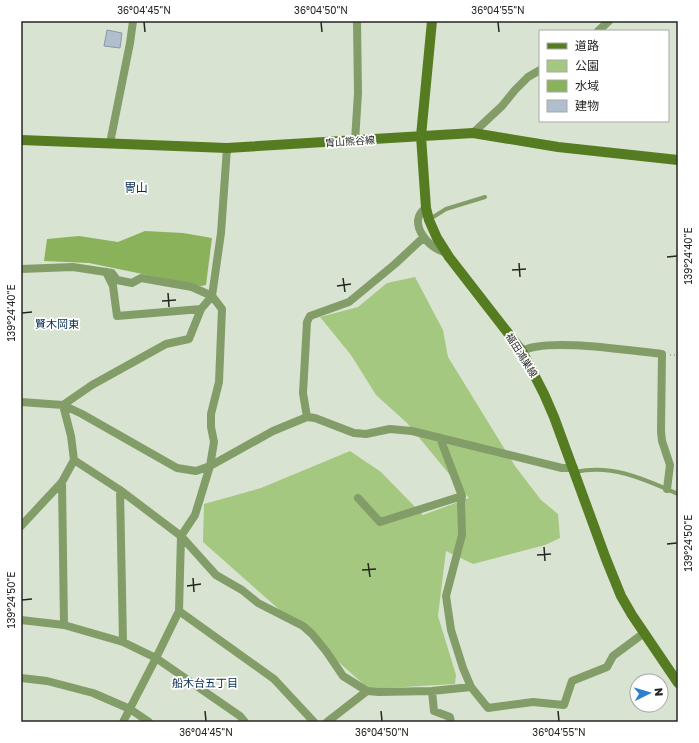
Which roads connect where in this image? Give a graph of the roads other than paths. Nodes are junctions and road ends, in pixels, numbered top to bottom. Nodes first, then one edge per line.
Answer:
1 (133, 21) edge
2 (357, 21) edge
3 (432, 21) edge
4 (609, 21) edge
5 (599, 30) edge
6 (539, 71) edge
7 (473, 133) junction
8 (420, 136) junction
9 (21, 140) edge
10 (355, 140) junction
11 (110, 143) junction
12 (227, 148) junction
13 (678, 160) edge
14 (485, 197) dead end
15 (426, 208) junction
16 (429, 220) junction
17 (424, 237) junction
18 (445, 252) junction
19 (21, 268) edge
20 (106, 272) junction
21 (212, 296) junction
22 (202, 309) junction
23 (522, 352) junction
24 (21, 402) edge
25 (63, 405) junction
26 (307, 417) junction
27 (440, 438) junction
28 (74, 460) junction
29 (210, 466) junction
30 (574, 470) junction
31 (62, 482) junction
32 (667, 489) junction
33 (120, 490) junction
34 (678, 494) edge
35 (462, 496) junction
36 (358, 498) dead end
37 (21, 526) edge
38 (180, 536) junction
39 (179, 611) junction
40 (21, 620) edge
41 (64, 625) junction
42 (644, 633) junction
43 (123, 642) junction
44 (156, 658) junction
45 (21, 678) edge
46 (678, 683) edge
47 (471, 687) junction
48 (367, 691) junction
49 (432, 691) junction
50 (130, 709) junction
51 (123, 722) edge
52 (149, 722) edge
53 (245, 722) edge
54 (314, 722) edge
55 (327, 722) edge
56 (451, 722) edge

1 - 11 street
2 - 10 street
3 - 8 main road, 福田鴻巣線
4 - 5 street
6 - 7 street
7 - 8 main road, 胄山熊谷線
7 - 13 main road, 胄山熊谷線
8 - 10 main road, 胄山熊谷線
8 - 15 main road, 福田鴻巣線
9 - 11 main road, 胄山熊谷線
10 - 12 main road, 胄山熊谷線
11 - 12 main road, 胄山熊谷線
12 - 21 street
14 - 16 lane
15 - 16 main road, 福田鴻巣線
15 - 17 street
16 - 18 main road, 福田鴻巣線
17 - 18 street
17 - 26 street
18 - 23 main road, 福田鴻巣線
19 - 20 street
20 - 21 street
20 - 22 street
21 - 22 street
21 - 29 street
22 - 25 street
23 - 30 main road, 福田鴻巣線
23 - 32 street
24 - 25 street
25 - 28 street
25 - 29 street
26 - 27 street
26 - 29 street
27 - 30 street
27 - 35 street
28 - 31 street
28 - 33 street
29 - 38 street
30 - 32 lane
30 - 42 main road, 福田鴻巣線
31 - 37 street
31 - 41 street
32 - 34 lane
33 - 38 street
33 - 43 street
35 - 36 street
35 - 47 street
38 - 39 street
38 - 48 street
39 - 44 street
39 - 54 street
40 - 41 street
41 - 43 street
42 - 46 main road, 福田鴻巣線
42 - 47 street
43 - 44 street
44 - 50 street
44 - 53 street
45 - 50 street
47 - 49 street
48 - 49 street
48 - 55 street
49 - 56 street
50 - 51 street
50 - 52 street

